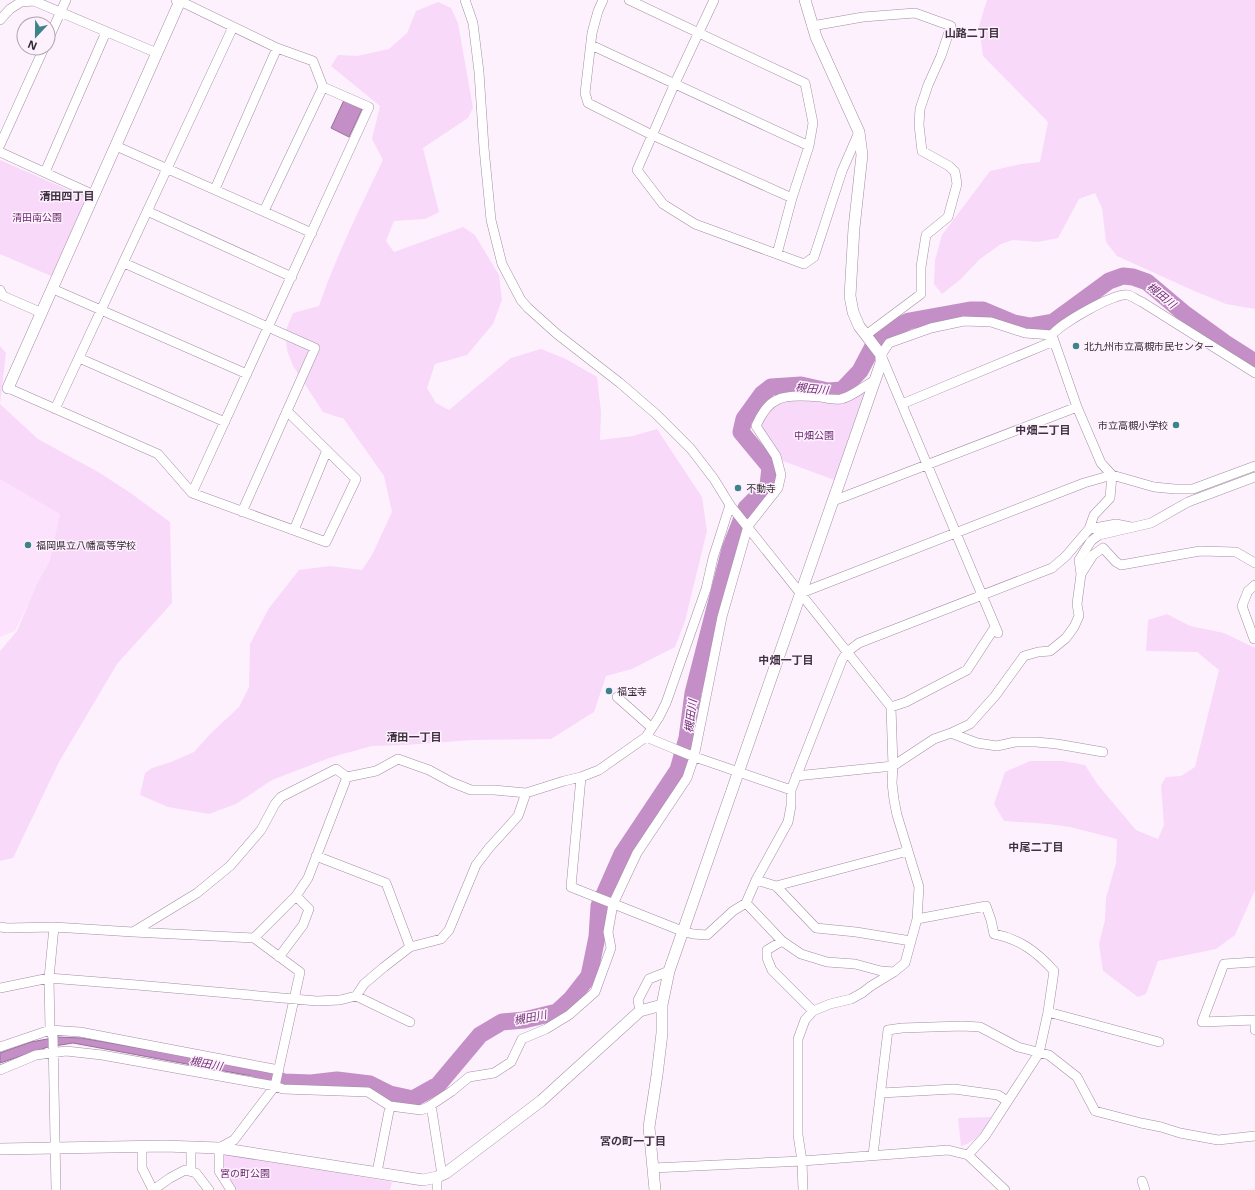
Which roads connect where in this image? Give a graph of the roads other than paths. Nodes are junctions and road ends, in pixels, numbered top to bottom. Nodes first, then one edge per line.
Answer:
1 (66, 0) edge
2 (465, 0) edge
3 (603, 0) edge
4 (630, 0) edge
5 (714, 0) edge
6 (805, 0) edge
7 (179, 1) edge
8 (61, 12) junction
9 (0, 20) edge
10 (56, 23) edge
11 (812, 26) junction
12 (233, 27) junction
13 (106, 32) junction
14 (699, 33) junction
15 (591, 45) junction
16 (277, 48) junction
17 (157, 53) junction
18 (40, 56) edge
19 (674, 83) junction
20 (323, 87) junction
21 (859, 132) junction
22 (652, 135) junction
23 (0, 144) edge
24 (116, 146) junction
25 (809, 146) junction
26 (0, 152) edge
27 (168, 168) junction
28 (45, 172) junction
29 (215, 190) junction
30 (94, 195) junction
31 (792, 198) junction
32 (147, 211) junction
33 (264, 211) junction
34 (312, 232) junction
35 (777, 254) junction
36 (124, 262) junction
37 (292, 277) junction
38 (53, 289) junction
39 (0, 290) edge
40 (102, 310) junction
41 (42, 314) junction
42 (268, 327) junction
43 (867, 336) junction
44 (1053, 338) junction
45 (879, 352) junction
46 (79, 358) junction
47 (1255, 373) edge
48 (247, 374) junction
49 (874, 381) junction
50 (8, 388) joint
51 (902, 404) junction
52 (1077, 407) junction
53 (55, 410) junction
54 (287, 411) junction
55 (225, 422) junction
56 (327, 450) junction
57 (927, 465) junction
58 (1255, 466) edge
59 (1112, 475) junction
60 (1255, 477) edge
61 (192, 493) junction
62 (833, 501) junction
63 (733, 508) junction
64 (242, 512) junction
65 (748, 526) junction
66 (1131, 527) junction
67 (1089, 529) junction
68 (294, 530) junction
69 (956, 533) junction
70 (1255, 563) edge
71 (1081, 574) junction
72 (1255, 585) edge
73 (801, 593) junction
74 (982, 596) junction
75 (1254, 639) edge
76 (848, 652) junction
77 (617, 697) dead end
78 (891, 707) junction
79 (652, 728) junction
80 (952, 733) junction
81 (646, 737) junction
82 (1103, 752) dead end
83 (693, 757) junction
84 (893, 766) junction
85 (738, 772) junction
86 (796, 776) junction
87 (347, 777) junction
88 (581, 778) junction
89 (791, 790) junction
90 (526, 793) junction
91 (908, 851) junction
92 (316, 856) junction
93 (756, 880) junction
94 (776, 886) junction
95 (296, 896) junction
96 (610, 902) junction
97 (746, 903) junction
98 (917, 919) junction
99 (0, 927) edge
100 (54, 927) junction
101 (682, 931) junction
102 (133, 932) junction
103 (254, 938) junction
104 (782, 941) junction
105 (911, 941) junction
106 (410, 947) junction
107 (279, 957) junction
108 (1255, 962) edge
109 (669, 971) junction
110 (894, 972) junction
111 (50, 978) junction
112 (0, 988) edge
113 (356, 996) junction
114 (294, 999) junction
115 (662, 1005) junction
116 (640, 1011) junction
117 (813, 1012) junction
118 (1048, 1012) junction
119 (1255, 1020) edge
120 (410, 1022) dead end
121 (1255, 1030) edge
122 (52, 1033) junction
123 (1159, 1042) dead end
124 (0, 1047) edge
125 (53, 1051) junction
126 (1039, 1053) junction
127 (0, 1070) edge
128 (278, 1072) junction
129 (275, 1086) junction
130 (881, 1093) junction
131 (1007, 1101) junction
132 (431, 1105) junction
133 (390, 1106) junction
134 (1255, 1136) edge
135 (142, 1147) junction
136 (191, 1147) junction
137 (55, 1148) junction
138 (219, 1148) junction
139 (0, 1149) edge
140 (873, 1155) junction
141 (968, 1155) junction
142 (802, 1161) junction
143 (653, 1168) junction
144 (191, 1171) junction
145 (377, 1172) junction
146 (440, 1176) junction
147 (1142, 1181) dead end
148 (56, 1190) edge
149 (153, 1190) edge
150 (209, 1190) edge
151 (231, 1190) edge
152 (438, 1190) edge
153 (655, 1190) edge
154 (803, 1190) edge
155 (1005, 1190) edge
156 (1146, 1190) edge

1 - 8 street
2 - 63 street
3 - 15 street
4 - 14 street
5 - 14 street
6 - 11 street
7 - 12 street
7 - 17 street
8 - 9 street
8 - 10 street
8 - 13 street
11 - 21 street
11 - 43 street
12 - 16 street
12 - 27 street
13 - 17 street
13 - 28 street
14 - 19 street
14 - 25 street
15 - 19 street
15 - 22 street
16 - 20 street
16 - 29 street
17 - 24 street
18 - 23 street
19 - 22 street
19 - 25 street
20 - 33 street
20 - 34 street
21 - 35 street
21 - 43 street
22 - 31 street
22 - 35 street
24 - 27 street
24 - 30 street
25 - 31 street
26 - 28 street
27 - 29 street
27 - 32 street
28 - 30 street
29 - 33 street
30 - 38 street
31 - 35 street
32 - 36 street
32 - 37 street
33 - 34 street
34 - 37 street
36 - 40 street
36 - 42 street
37 - 42 street
38 - 40 street
38 - 41 street
39 - 41 street
40 - 46 street
40 - 48 street
41 - 50 street
42 - 48 street
42 - 54 street
43 - 45 street
44 - 45 street
44 - 47 street
44 - 51 street
44 - 52 street
45 - 49 street
45 - 51 street
46 - 53 street
46 - 55 street
48 - 55 street
49 - 62 street
49 - 65 street
50 - 53 street
51 - 57 street
52 - 57 street
52 - 59 street
53 - 61 street
54 - 56 street
54 - 64 street
55 - 61 street
56 - 68 street
56 - 68 street
57 - 62 street
57 - 69 street
58 - 59 street
59 - 67 street
59 - 69 street
60 - 66 street
61 - 64 street
62 - 73 street
63 - 65 street
63 - 79 street
64 - 68 street
65 - 73 street
65 - 83 street
66 - 67 street
66 - 71 street
67 - 74 street
69 - 73 street
69 - 74 street
70 - 71 street
71 - 80 street
72 - 75 street
73 - 76 street
73 - 85 street
74 - 76 street
74 - 78 street
76 - 78 street
76 - 86 street
77 - 79 street
78 - 84 street
79 - 81 street
80 - 82 street
80 - 84 street
81 - 83 street
81 - 88 street
83 - 85 street
83 - 96 street
84 - 86 street
84 - 91 street
85 - 89 street
85 - 101 street
86 - 89 street
87 - 90 street
87 - 92 street
87 - 102 street
88 - 90 street
88 - 96 street
89 - 93 street
90 - 106 street
91 - 94 street
91 - 98 street
92 - 95 street
92 - 106 street
93 - 94 street
93 - 97 street
94 - 105 street
95 - 103 street
95 - 107 street
96 - 101 street
96 - 132 street
97 - 101 street
97 - 104 street
98 - 105 street
98 - 118 street
99 - 100 street
100 - 102 street
100 - 111 street
101 - 109 street
102 - 103 street
103 - 107 street
104 - 110 street
104 - 117 street
105 - 110 street
106 - 113 street
107 - 114 street
108 - 119 street
109 - 115 street
109 - 116 street
110 - 117 street
111 - 112 street
111 - 114 street
111 - 122 street
113 - 114 street
113 - 120 street
114 - 128 street
115 - 116 street
115 - 143 street
116 - 146 street
117 - 142 street
118 - 123 street
118 - 126 street
119 - 121 street
122 - 124 street
122 - 125 street
122 - 128 street
125 - 127 street
125 - 129 street
125 - 137 street
126 - 130 street
126 - 131 street
126 - 134 street
128 - 129 street
129 - 133 street
129 - 138 street
130 - 131 street
130 - 140 street
131 - 141 street
132 - 133 street
132 - 146 street
133 - 145 street
135 - 136 street
135 - 137 street
135 - 149 street
136 - 138 street
136 - 144 street
137 - 139 street
137 - 148 street
138 - 145 street
138 - 151 street
140 - 141 street
140 - 142 street
141 - 155 street
142 - 143 street
142 - 154 street
143 - 153 street
144 - 149 street
144 - 150 street
145 - 146 street
146 - 152 street
147 - 156 street

